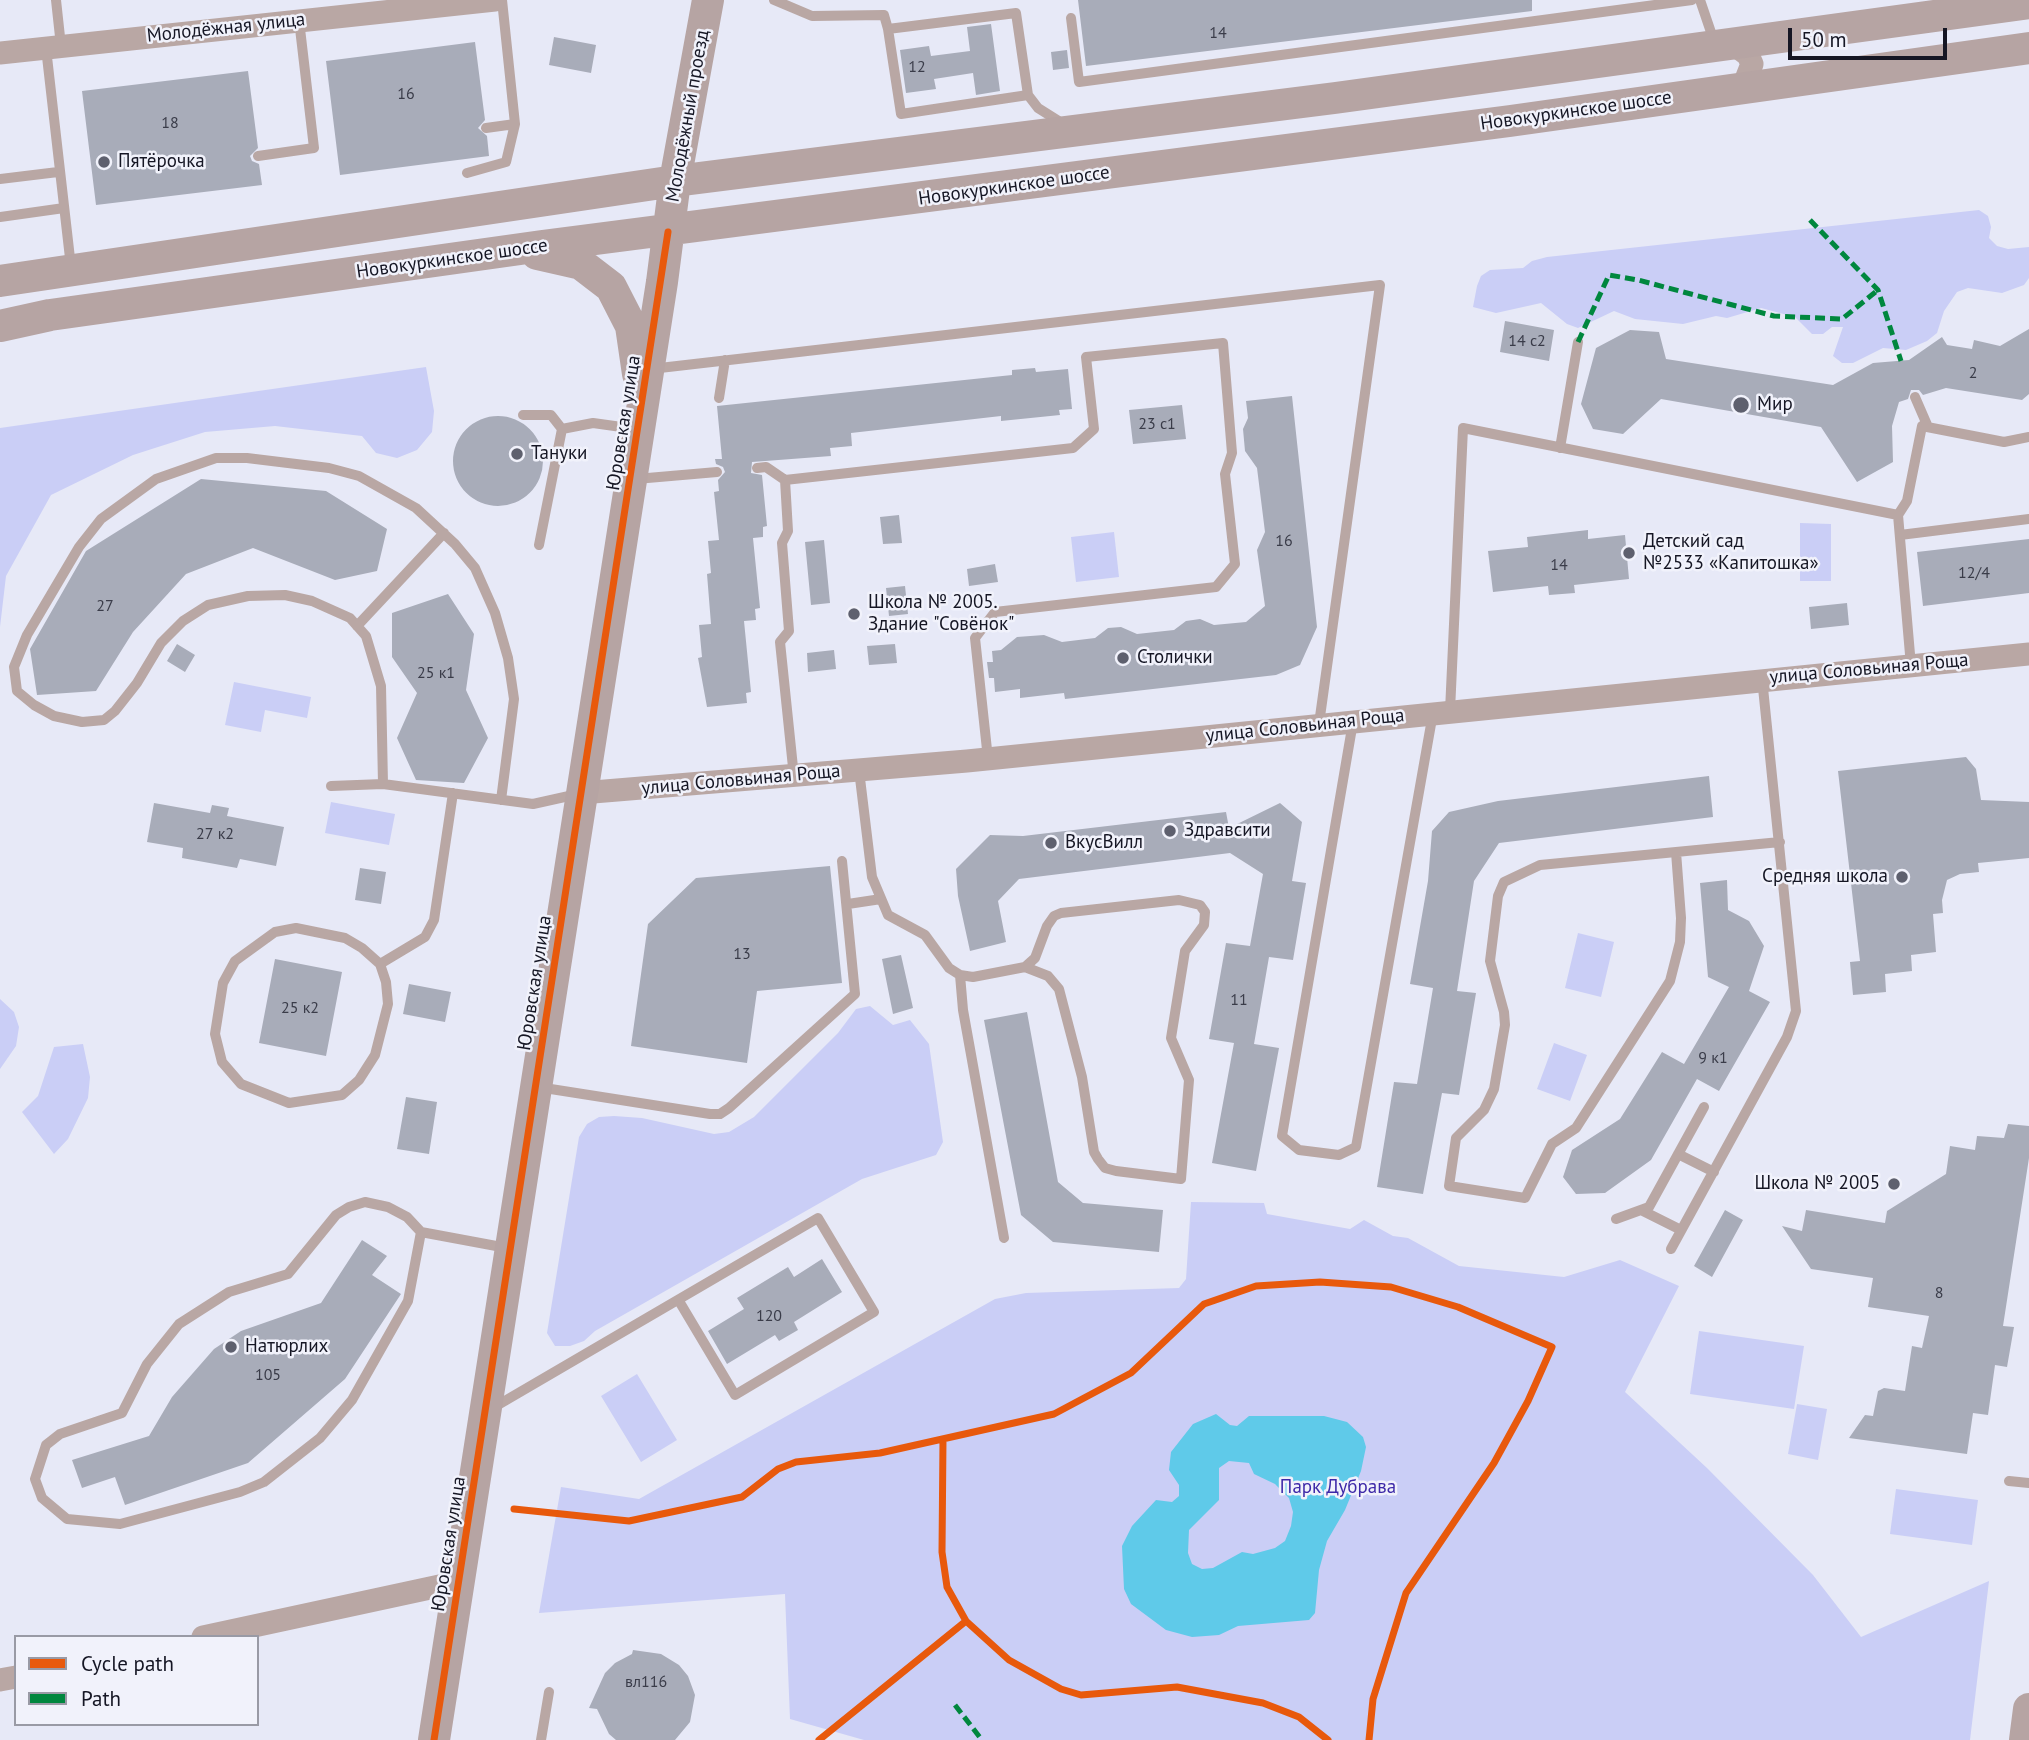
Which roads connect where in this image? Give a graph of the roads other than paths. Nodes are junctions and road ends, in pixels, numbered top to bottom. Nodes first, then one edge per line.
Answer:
1 (56, 0) edge
2 (495, 0) edge
3 (502, 0) edge
4 (708, 0) edge
5 (774, 0) edge
6 (1692, 0) edge
7 (1700, 0) edge
8 (2029, 3) edge
9 (1071, 18) dead end
10 (1922, 19) junction
11 (299, 20) junction
12 (888, 29) junction
13 (1721, 46) junction
14 (53, 47) junction
15 (2029, 48) edge
16 (0, 53) edge
17 (1928, 64) junction
18 (1735, 90) junction
19 (1028, 95) junction
20 (515, 124) junction
21 (486, 128) dead end
22 (1076, 132) junction
23 (258, 156) dead end
24 (58, 172) junction
25 (467, 173) dead end
26 (0, 179) edge
27 (674, 181) junction
28 (64, 208) junction
29 (0, 217) edge
30 (668, 232) junction
31 (519, 250) junction
32 (58, 271) junction
33 (0, 281) edge
34 (50, 315) junction
35 (0, 326) edge
36 (1578, 342) dead end
37 (725, 360) junction
38 (648, 369) junction
39 (1915, 397) dead end
40 (719, 398) dead end
41 (523, 415) dead end
42 (640, 420) junction
43 (1928, 427) junction
44 (562, 429) junction
45 (2029, 437) edge
46 (1560, 448) junction
47 (757, 468) dead end
48 (717, 472) dead end
49 (631, 480) junction
50 (785, 480) junction
51 (1898, 515) junction
52 (2029, 519) edge
53 (444, 533) junction
54 (1900, 535) junction
55 (540, 545) dead end
56 (357, 626) junction
57 (2029, 654) edge
58 (1911, 666) junction
59 (1762, 678) junction
60 (1441, 712) junction
61 (1353, 720) junction
62 (1319, 724) junction
63 (988, 759) junction
64 (859, 770) junction
65 (794, 777) junction
66 (383, 784) junction
67 (331, 786) dead end
68 (453, 793) junction
69 (581, 793) junction
70 (501, 800) junction
71 (1780, 842) junction
72 (1676, 852) junction
73 (842, 861) dead end
74 (881, 900) junction
75 (848, 904) junction
76 (380, 964) junction
77 (1025, 967) junction
78 (960, 975) junction
79 (535, 1086) junction
80 (1704, 1107) dead end
81 (1678, 1154) junction
82 (1714, 1171) junction
83 (1643, 1211) junction
84 (1616, 1219) dead end
85 (1681, 1230) junction
86 (421, 1232) junction
87 (1004, 1237) dead end
88 (510, 1249) junction
89 (1671, 1250) dead end
90 (678, 1301) junction
91 (487, 1412) junction
92 (2009, 1481) dead end
93 (2029, 1483) edge
94 (458, 1582) junction
95 (212, 1635) edge
96 (549, 1692) dead end
97 (2029, 1709) edge
98 (434, 1740) edge
99 (541, 1740) edge
100 (2025, 1740) edge

1 - 14 lane
2 - 11 street, Молодёжная улица
3 - 20 lane
4 - 27 main road, Молодёжный проезд
5 - 12 lane
6 - 9 lane
7 - 13 lane
8 - 10 main road
10 - 13 main road
10 - 17 main road
11 - 14 street, Молодёжная улица
11 - 23 lane
12 - 19 lane
12 - 19 lane
13 - 18 street
13 - 22 main road
14 - 16 street, Молодёжная улица
14 - 24 lane
15 - 17 main road, Новокуркинское шоссе
17 - 18 main road, Новокуркинское шоссе
18 - 30 main road, Новокуркинское шоссе
19 - 22 lane
20 - 21 lane
20 - 25 lane
22 - 27 main road
24 - 26 lane
24 - 28 lane
27 - 30 main road, Молодёжный проезд
27 - 32 main road
28 - 29 lane
28 - 32 lane
30 - 31 main road, Новокуркинское шоссе
30 - 38 main road, Юровская улица
31 - 34 main road, Новокуркинское шоссе
31 - 42 main road
32 - 33 main road
32 - 34 street
34 - 35 main road, Новокуркинское шоссе
36 - 46 lane
37 - 38 lane
37 - 40 lane
37 - 62 lane
38 - 42 main road, Юровская улица
39 - 43 lane
41 - 44 lane
42 - 44 lane
42 - 49 main road, Юровская улица
43 - 45 lane
43 - 51 lane
44 - 55 lane
46 - 51 lane
46 - 60 lane
47 - 50 lane
48 - 49 lane
49 - 69 main road, Юровская улица
50 - 63 lane
50 - 65 lane
51 - 54 lane
52 - 54 lane
53 - 56 lane
53 - 56 lane
53 - 70 lane
54 - 58 lane
56 - 66 lane
57 - 58 street, улица Соловьиная Роща
58 - 59 street, улица Соловьиная Роща
59 - 60 street, улица Соловьиная Роща
59 - 71 lane
60 - 61 street, улица Соловьиная Роща
60 - 61 lane
61 - 62 street, улица Соловьиная Роща
62 - 63 street, улица Соловьиная Роща
63 - 64 street, улица Соловьиная Роща
64 - 65 street, улица Соловьиная Роща
64 - 74 lane
65 - 69 street, улица Соловьиная Роща
66 - 67 lane
66 - 68 lane
68 - 70 lane
68 - 76 lane
69 - 70 lane
69 - 79 main road, Юровская улица
71 - 72 lane
71 - 82 lane
72 - 72 lane
73 - 75 lane
74 - 75 lane
74 - 78 lane
75 - 79 lane
76 - 76 lane
77 - 77 lane
77 - 78 lane
78 - 87 lane
79 - 88 main road, Юровская улица
80 - 81 lane
81 - 82 lane
81 - 83 lane
82 - 85 lane
83 - 84 lane
83 - 85 lane
85 - 89 lane
86 - 86 lane
86 - 88 lane
88 - 91 main road, Юровская улица
90 - 90 lane
90 - 91 lane
91 - 94 main road, Юровская улица
92 - 93 lane
94 - 95 street
94 - 98 main road, Юровская улица
96 - 99 lane
97 - 100 main road

